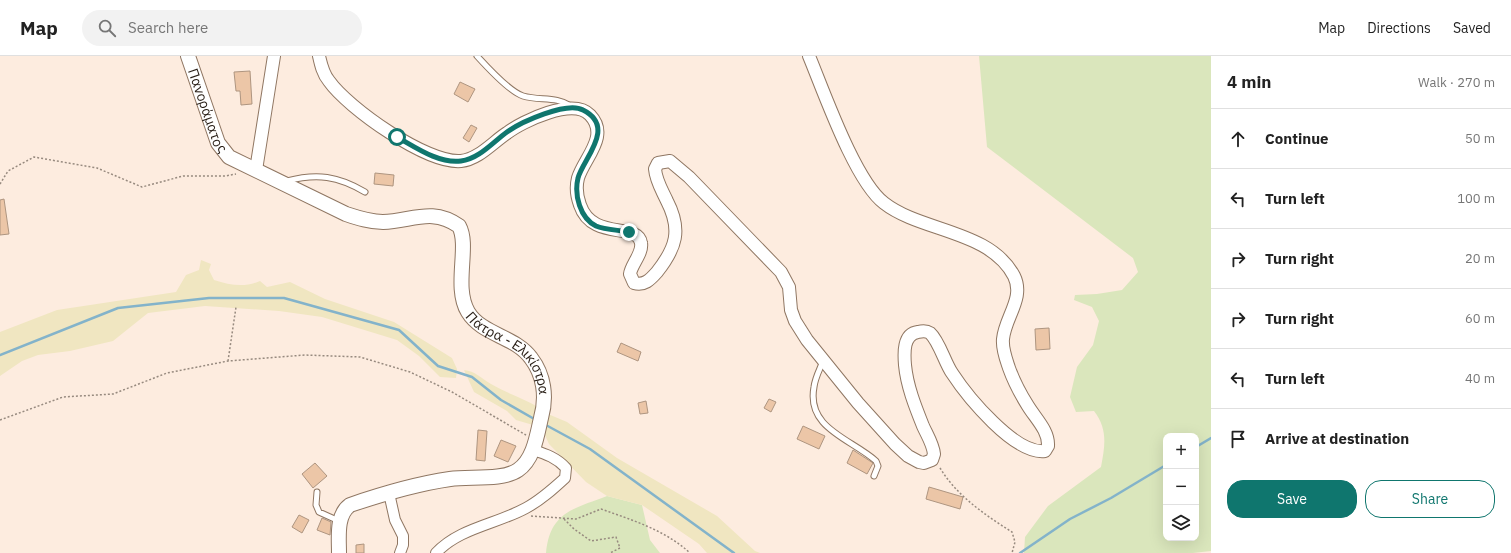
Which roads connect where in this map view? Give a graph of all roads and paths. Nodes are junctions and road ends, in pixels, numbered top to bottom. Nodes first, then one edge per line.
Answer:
1 (188, 56) edge
2 (274, 56) edge
3 (319, 56) edge
4 (477, 56) edge
5 (809, 56) edge
6 (572, 107) junction
7 (256, 170) junction
8 (282, 183) junction
9 (0, 184) edge
10 (365, 192) dead end
11 (236, 308) dead end
12 (228, 360) junction
13 (824, 360) junction
14 (0, 420) edge
15 (536, 439) junction
16 (934, 458) junction
17 (874, 476) dead end
18 (317, 492) dead end
19 (389, 493) junction
20 (512, 514) junction
21 (564, 518) junction
22 (340, 521) junction
23 (339, 553) edge
24 (400, 553) edge
25 (436, 553) edge
26 (610, 553) edge
27 (690, 553) edge
28 (1012, 553) edge

1 - 7 main road, Πανοράματος
2 - 7 street
3 - 6 street
4 - 6 lane
5 - 16 street
6 - 13 street
7 - 8 main road, Πάτρα - Ελικίστρα
7 - 9 path
8 - 10 lane
8 - 15 main road, Πάτρα - Ελικίστρα
11 - 12 path
12 - 14 path
12 - 15 path
13 - 16 street
13 - 17 lane
15 - 19 main road, Πάτρα - Ελικίστρα
15 - 20 street
16 - 28 path
18 - 22 lane
19 - 22 main road, Πάτρα - Ελικίστρα
19 - 24 street
20 - 21 path
20 - 25 street
21 - 26 path
21 - 27 path
22 - 23 main road

